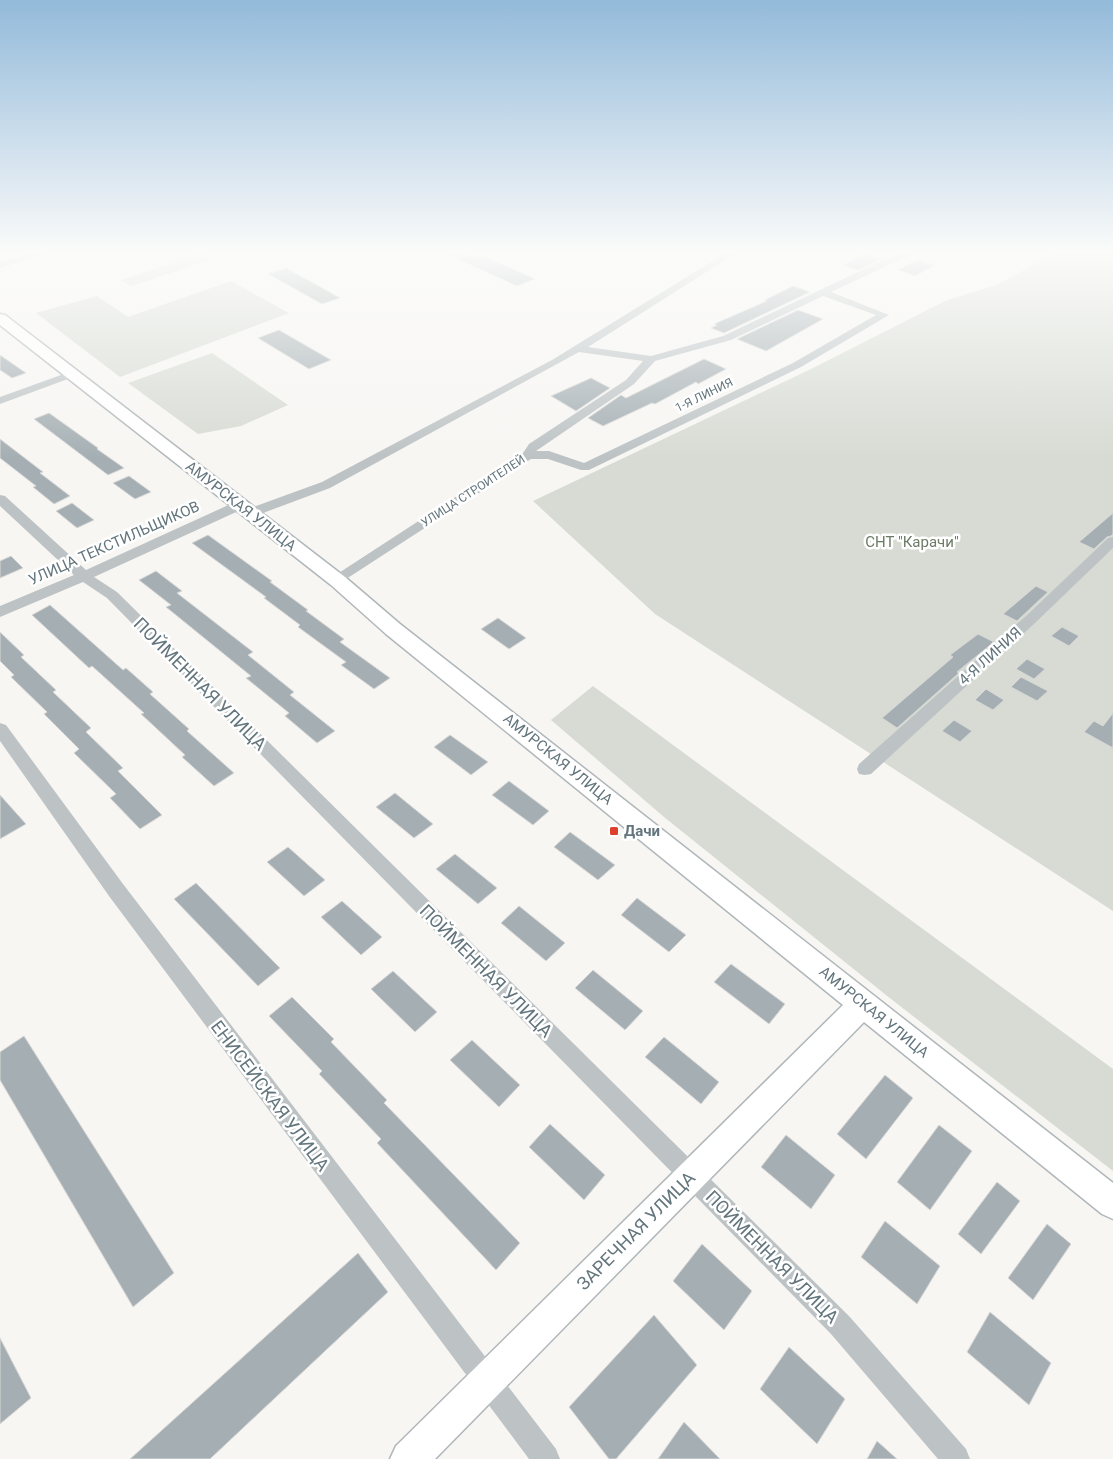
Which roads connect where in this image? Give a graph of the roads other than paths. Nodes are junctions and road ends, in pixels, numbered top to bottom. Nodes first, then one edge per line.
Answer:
1 (5, 322) edge
2 (622, 322) edge
3 (760, 322) edge
4 (872, 322) edge
5 (580, 349) junction
6 (650, 359) junction
7 (72, 374) junction
8 (2, 401) edge
9 (528, 455) junction
10 (0, 499) edge
11 (245, 509) junction
12 (1113, 541) edge
13 (84, 576) junction
14 (336, 580) junction
15 (0, 612) edge
16 (0, 729) edge
17 (865, 769) dead end
18 (863, 1004) junction
19 (691, 1176) junction
20 (1113, 1204) edge
21 (487, 1381) junction
22 (410, 1459) edge
23 (546, 1459) edge
24 (956, 1459) edge

1 - 7 street, АМУРСКАЯ УЛИЦА
2 - 5 street, УЛИЦА ТЕКСТИЛЬЩИКОВ
3 - 6 street
4 - 9 street, 1-Я ЛИНИЯ
5 - 6 street
5 - 11 street, УЛИЦА ТЕКСТИЛЬЩИКОВ
6 - 9 street, УЛИЦА СТРОИТЕЛЕЙ
7 - 8 street
7 - 11 street, АМУРСКАЯ УЛИЦА
9 - 14 street, УЛИЦА СТРОИТЕЛЕЙ
10 - 13 street, ПОЙМЕННАЯ УЛИЦА
11 - 13 street, УЛИЦА ТЕКСТИЛЬЩИКОВ
11 - 14 street, АМУРСКАЯ УЛИЦА
12 - 17 street, 4-Я ЛИНИЯ
13 - 15 street, УЛИЦА ТЕКСТИЛЬЩИКОВ
13 - 19 street, ПОЙМЕННАЯ УЛИЦА
14 - 18 street, АМУРСКАЯ УЛИЦА
16 - 21 street, ЕНИСЕЙСКАЯ УЛИЦА
18 - 19 street, ЗАРЕЧНАЯ УЛИЦА
18 - 20 street, АМУРСКАЯ УЛИЦА
19 - 21 street, ЗАРЕЧНАЯ УЛИЦА
19 - 24 street, ПОЙМЕННАЯ УЛИЦА
21 - 22 street, ЗАРЕЧНАЯ УЛИЦА
21 - 23 street, ЕНИСЕЙСКАЯ УЛИЦА

